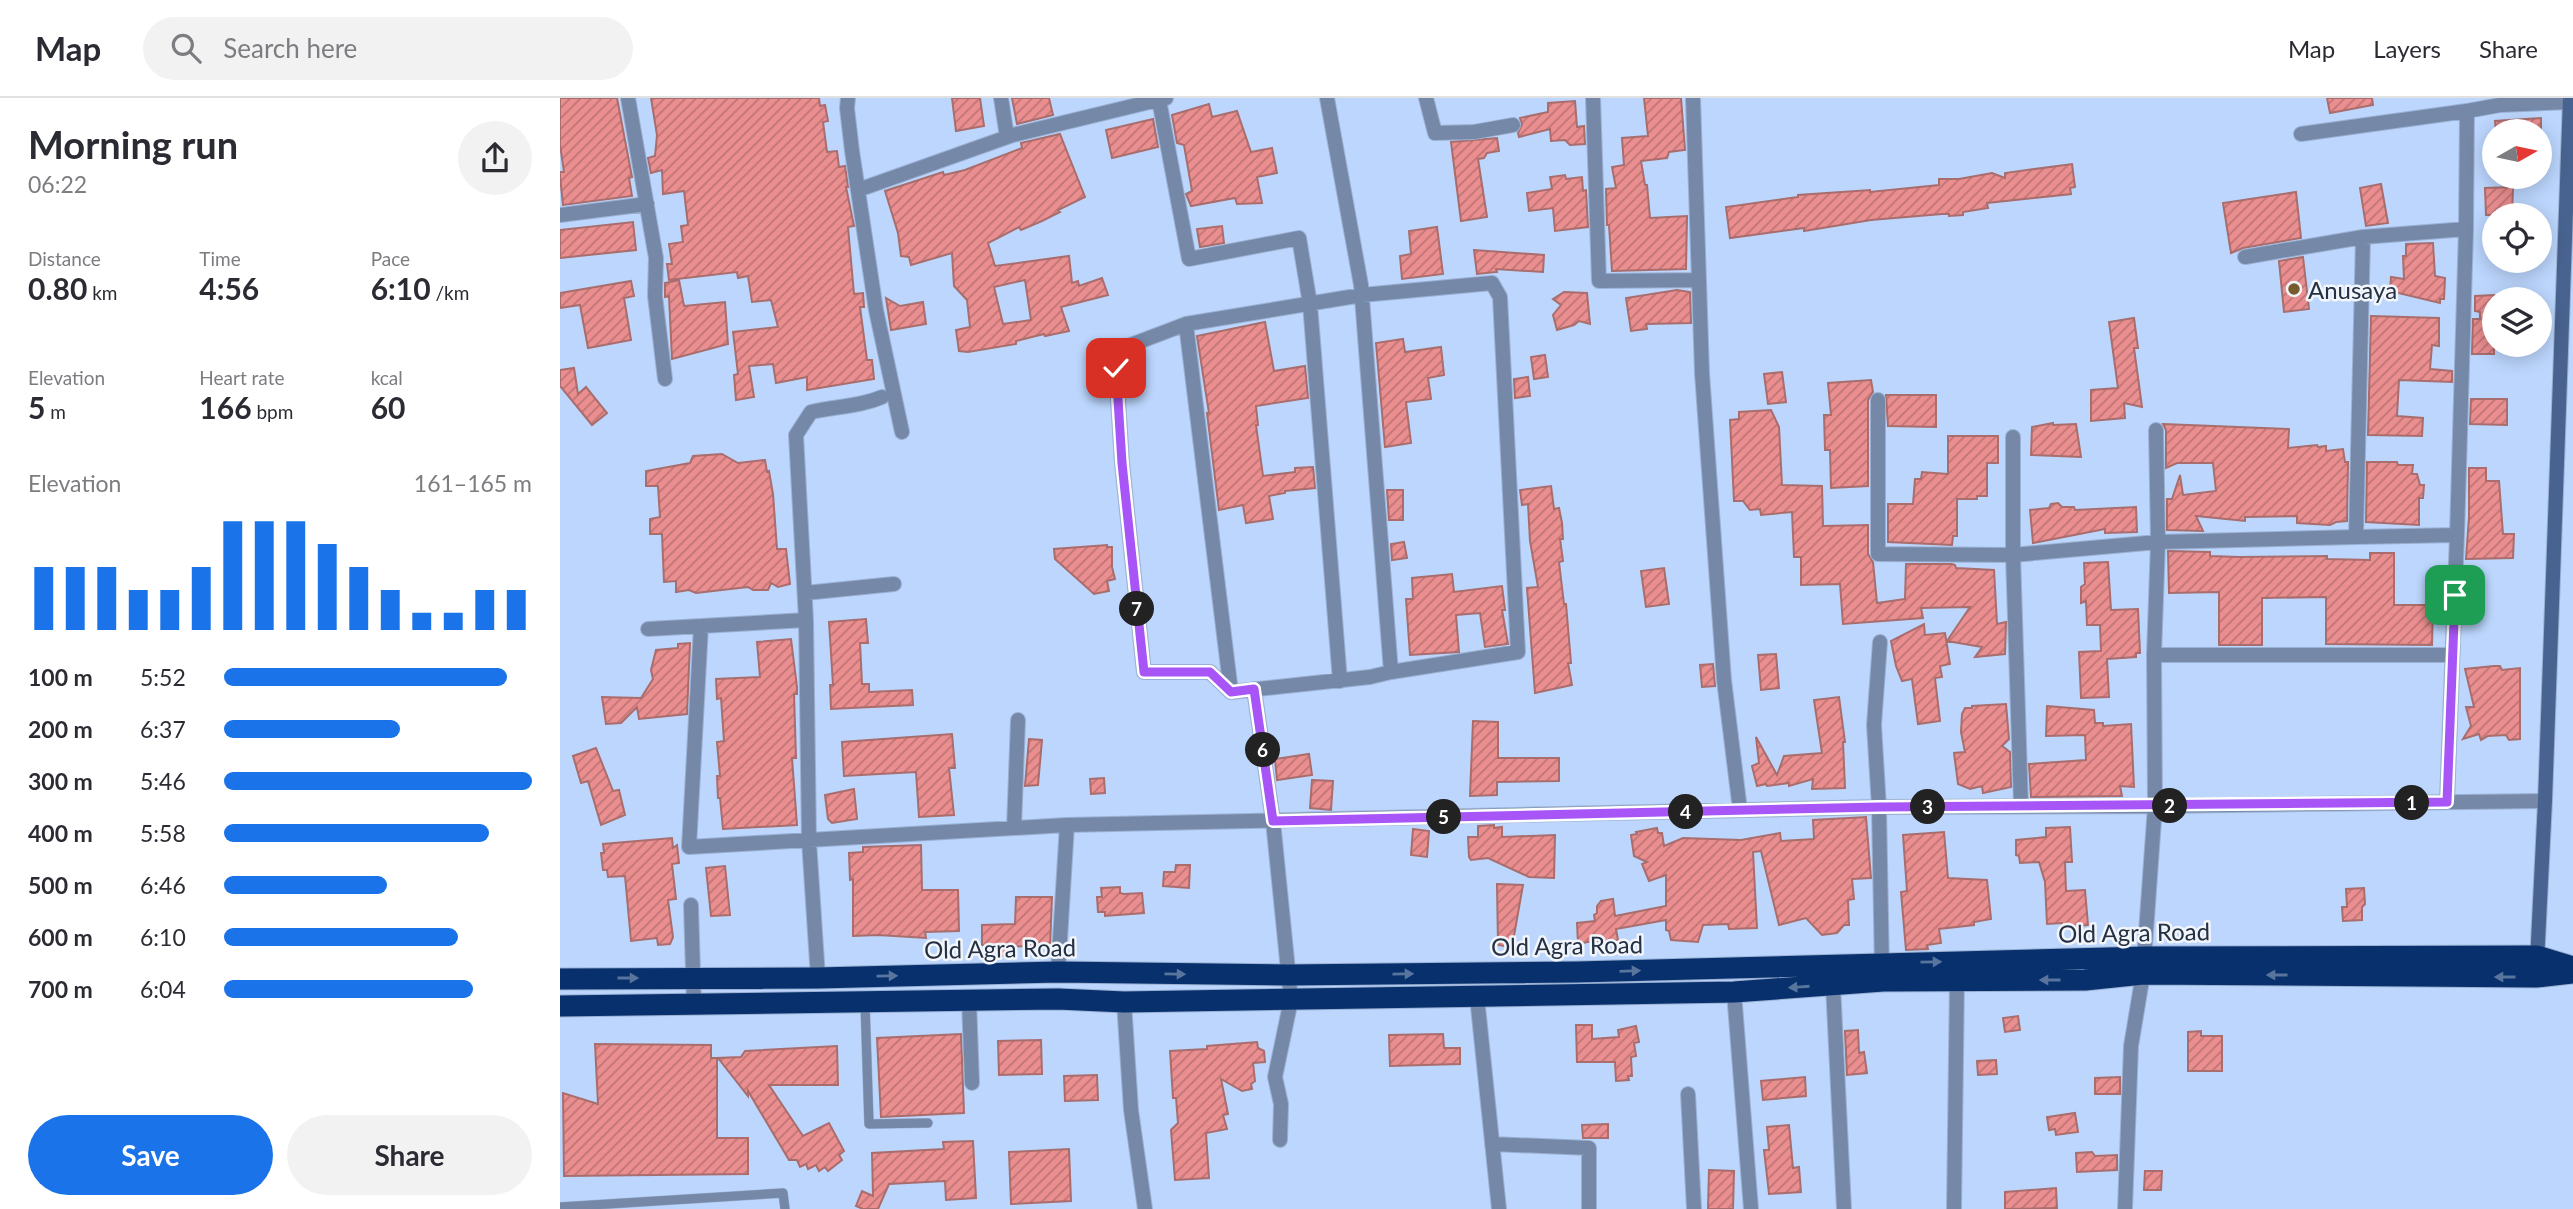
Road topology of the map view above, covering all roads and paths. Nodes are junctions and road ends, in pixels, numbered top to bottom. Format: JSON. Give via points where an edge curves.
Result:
{"nodes":[{"id":1,"x":628,"y":98,"type":"edge"},
{"id":2,"x":848,"y":98,"type":"edge"},
{"id":3,"x":1001,"y":98,"type":"edge"},
{"id":4,"x":1326,"y":98,"type":"edge"},
{"id":5,"x":1426,"y":98,"type":"edge"},
{"id":6,"x":1594,"y":98,"type":"edge"},
{"id":7,"x":1693,"y":98,"type":"edge"},
{"id":8,"x":1163,"y":99,"type":"edge"},
{"id":9,"x":2570,"y":100,"type":"edge"},
{"id":10,"x":2467,"y":111,"type":"junction"},
{"id":11,"x":1513,"y":125,"type":"dead end"},
{"id":12,"x":2301,"y":134,"type":"dead end"},
{"id":13,"x":1007,"y":137,"type":"junction"},
{"id":14,"x":858,"y":190,"type":"junction"},
{"id":15,"x":646,"y":204,"type":"junction"},
{"id":16,"x":560,"y":215,"type":"edge"},
{"id":17,"x":2466,"y":229,"type":"junction"},
{"id":18,"x":2363,"y":237,"type":"junction"},
{"id":19,"x":2245,"y":257,"type":"dead end"},
{"id":20,"x":1699,"y":280,"type":"junction"},
{"id":21,"x":1362,"y":295,"type":"junction"},
{"id":22,"x":1310,"y":304,"type":"junction"},
{"id":23,"x":1186,"y":324,"type":"junction"},
{"id":24,"x":664,"y":379,"type":"dead end"},
{"id":25,"x":882,"y":397,"type":"dead end"},
{"id":26,"x":1878,"y":400,"type":"dead end"},
{"id":27,"x":2156,"y":430,"type":"dead end"},
{"id":28,"x":902,"y":432,"type":"dead end"},
{"id":29,"x":2012,"y":437,"type":"dead end"},
{"id":30,"x":2457,"y":535,"type":"junction"},
{"id":31,"x":2356,"y":537,"type":"junction"},
{"id":32,"x":2158,"y":542,"type":"junction"},
{"id":33,"x":2012,"y":555,"type":"junction"},
{"id":34,"x":894,"y":584,"type":"dead end"},
{"id":35,"x":805,"y":593,"type":"junction"},
{"id":36,"x":806,"y":620,"type":"junction"},
{"id":37,"x":701,"y":626,"type":"junction"},
{"id":38,"x":648,"y":629,"type":"dead end"},
{"id":39,"x":1880,"y":642,"type":"dead end"},
{"id":40,"x":2154,"y":655,"type":"junction"},
{"id":41,"x":2452,"y":655,"type":"junction"},
{"id":42,"x":1391,"y":672,"type":"junction"},
{"id":43,"x":1340,"y":681,"type":"junction"},
{"id":44,"x":1254,"y":689,"type":"junction"},
{"id":45,"x":1231,"y":692,"type":"junction"},
{"id":46,"x":1018,"y":720,"type":"dead end"},
{"id":47,"x":2545,"y":801,"type":"junction"},
{"id":48,"x":2447,"y":802,"type":"junction"},
{"id":49,"x":2021,"y":806,"type":"junction"},
{"id":50,"x":2155,"y":806,"type":"junction"},
{"id":51,"x":1879,"y":807,"type":"junction"},
{"id":52,"x":1740,"y":810,"type":"junction"},
{"id":53,"x":1273,"y":821,"type":"junction"},
{"id":54,"x":1068,"y":825,"type":"junction"},
{"id":55,"x":1014,"y":828,"type":"junction"},
{"id":56,"x":809,"y":841,"type":"junction"},
{"id":57,"x":691,"y":905,"type":"dead end"},
{"id":58,"x":2537,"y":956,"type":"junction"},
{"id":59,"x":2144,"y":965,"type":"junction"},
{"id":60,"x":2573,"y":967,"type":"edge"},
{"id":61,"x":1058,"y":972,"type":"junction"},
{"id":62,"x":1882,"y":972,"type":"junction"},
{"id":63,"x":1123,"y":973,"type":"junction"},
{"id":64,"x":2573,"y":973,"type":"edge"},
{"id":65,"x":1288,"y":975,"type":"junction"},
{"id":66,"x":2536,"y":977,"type":"junction"},
{"id":67,"x":693,"y":978,"type":"junction"},
{"id":68,"x":818,"y":978,"type":"junction"},
{"id":69,"x":560,"y":979,"type":"edge"},
{"id":70,"x":1957,"y":980,"type":"junction"},
{"id":71,"x":1833,"y":985,"type":"junction"},
{"id":72,"x":1734,"y":992,"type":"junction"},
{"id":73,"x":1477,"y":997,"type":"junction"},
{"id":74,"x":969,"y":1000,"type":"junction"},
{"id":75,"x":1290,"y":1000,"type":"junction"},
{"id":76,"x":865,"y":1001,"type":"junction"},
{"id":77,"x":1124,"y":1002,"type":"junction"},
{"id":78,"x":560,"y":1006,"type":"edge"},
{"id":79,"x":694,"y":1006,"type":"junction"},
{"id":80,"x":972,"y":1083,"type":"dead end"},
{"id":81,"x":1688,"y":1094,"type":"dead end"},
{"id":82,"x":928,"y":1124,"type":"dead end"},
{"id":83,"x":1280,"y":1140,"type":"dead end"},
{"id":84,"x":1492,"y":1144,"type":"junction"},
{"id":85,"x":560,"y":1206,"type":"edge"},
{"id":86,"x":785,"y":1209,"type":"edge"},
{"id":87,"x":1145,"y":1209,"type":"edge"},
{"id":88,"x":1499,"y":1209,"type":"edge"},
{"id":89,"x":1589,"y":1209,"type":"edge"},
{"id":90,"x":1694,"y":1209,"type":"edge"},
{"id":91,"x":1751,"y":1209,"type":"edge"},
{"id":92,"x":1844,"y":1209,"type":"edge"},
{"id":93,"x":1954,"y":1209,"type":"edge"},
{"id":94,"x":2125,"y":1209,"type":"edge"}],
"edges":[{"from":1,"to":15,"type":"street"},
{"from":2,"to":14,"type":"street"},
{"from":3,"to":13,"type":"street"},
{"from":4,"to":21,"type":"street"},
{"from":5,"to":11,"type":"street","via":[[1435,133]]},
{"from":6,"to":20,"type":"street","via":[[1599,281]]},
{"from":7,"to":20,"type":"street"},
{"from":8,"to":13,"type":"street"},
{"from":8,"to":22,"type":"street","via":[[1189,259],[1299,238]]},
{"from":9,"to":10,"type":"street"},
{"from":9,"to":47,"type":"street"},
{"from":10,"to":12,"type":"street"},
{"from":10,"to":17,"type":"street"},
{"from":13,"to":14,"type":"street"},
{"from":14,"to":28,"type":"street","via":[[876,310]]},
{"from":15,"to":16,"type":"street"},
{"from":15,"to":24,"type":"street","via":[[656,258],[655,296]]},
{"from":17,"to":18,"type":"street"},
{"from":17,"to":30,"type":"street"},
{"from":18,"to":19,"type":"street"},
{"from":18,"to":31,"type":"street"},
{"from":20,"to":52,"type":"street","via":[[1724,680]]},
{"from":21,"to":22,"type":"street"},
{"from":21,"to":42,"type":"street"},
{"from":21,"to":42,"type":"street","via":[[1492,283],[1500,297],[1518,652]]},
{"from":22,"to":23,"type":"street"},
{"from":22,"to":43,"type":"street"},
{"from":23,"to":45,"type":"street"},
{"from":23,"to":45,"type":"street","via":[[1120,349],[1116,368],[1144,672],[1210,672]]},
{"from":25,"to":35,"type":"street","via":[[864,405],[811,412],[796,435]]},
{"from":26,"to":33,"type":"street","via":[[1878,554]]},
{"from":27,"to":32,"type":"street"},
{"from":29,"to":33,"type":"street"},
{"from":30,"to":31,"type":"street"},
{"from":30,"to":41,"type":"street"},
{"from":31,"to":32,"type":"street"},
{"from":32,"to":33,"type":"street"},
{"from":32,"to":40,"type":"street"},
{"from":33,"to":49,"type":"street"},
{"from":34,"to":35,"type":"street"},
{"from":35,"to":36,"type":"street"},
{"from":36,"to":37,"type":"street"},
{"from":36,"to":56,"type":"street"},
{"from":37,"to":38,"type":"street"},
{"from":37,"to":56,"type":"street","via":[[689,847]]},
{"from":39,"to":51,"type":"street","via":[[1874,725]]},
{"from":40,"to":41,"type":"street"},
{"from":40,"to":50,"type":"street"},
{"from":41,"to":48,"type":"street"},
{"from":42,"to":43,"type":"street"},
{"from":43,"to":44,"type":"street"},
{"from":44,"to":45,"type":"street"},
{"from":44,"to":53,"type":"street"},
{"from":46,"to":55,"type":"street"},
{"from":47,"to":48,"type":"street"},
{"from":47,"to":58,"type":"street"},
{"from":48,"to":50,"type":"street"},
{"from":49,"to":50,"type":"street"},
{"from":49,"to":51,"type":"street"},
{"from":50,"to":59,"type":"street"},
{"from":51,"to":52,"type":"street"},
{"from":51,"to":62,"type":"street"},
{"from":52,"to":53,"type":"street"},
{"from":53,"to":54,"type":"street"},
{"from":53,"to":65,"type":"street"},
{"from":54,"to":55,"type":"street"},
{"from":54,"to":61,"type":"street"},
{"from":55,"to":56,"type":"street"},
{"from":56,"to":68,"type":"street"},
{"from":57,"to":67,"type":"street"},
{"from":58,"to":59,"type":"highway","name":"Old Agra Road"},
{"from":58,"to":60,"type":"highway","name":"Old Agra Road"},
{"from":58,"to":66,"type":"street"},
{"from":62,"to":59,"type":"highway","name":"Old Agra Road","one_way":true},
{"from":66,"to":59,"type":"highway","one_way":true},
{"from":59,"to":70,"type":"highway","one_way":true,"via":[[2085,980]]},
{"from":59,"to":94,"type":"street","via":[[2131,1046]]},
{"from":61,"to":63,"type":"highway","name":"Old Agra Road"},
{"from":68,"to":61,"type":"highway","name":"Old Agra Road","one_way":true},
{"from":65,"to":62,"type":"highway","name":"Old Agra Road","one_way":true},
{"from":62,"to":70,"type":"highway"},
{"from":62,"to":71,"type":"highway"},
{"from":63,"to":65,"type":"highway","name":"Old Agra Road","one_way":true},
{"from":63,"to":77,"type":"highway"},
{"from":64,"to":66,"type":"highway"},
{"from":65,"to":75,"type":"street"},
{"from":67,"to":68,"type":"highway","name":"Old Agra Road"},
{"from":69,"to":67,"type":"highway","name":"Old Agra Road","one_way":true},
{"from":67,"to":79,"type":"street"},
{"from":70,"to":93,"type":"street"},
{"from":71,"to":72,"type":"highway","one_way":true},
{"from":71,"to":92,"type":"street"},
{"from":72,"to":73,"type":"highway"},
{"from":72,"to":91,"type":"street"},
{"from":73,"to":75,"type":"highway"},
{"from":73,"to":84,"type":"street"},
{"from":74,"to":76,"type":"highway"},
{"from":74,"to":77,"type":"highway"},
{"from":74,"to":80,"type":"street"},
{"from":75,"to":77,"type":"highway"},
{"from":75,"to":83,"type":"street","via":[[1275,1077],[1281,1104]]},
{"from":76,"to":79,"type":"highway"},
{"from":76,"to":82,"type":"lane","via":[[869,1124]]},
{"from":77,"to":87,"type":"street","via":[[1131,1110]]},
{"from":78,"to":79,"type":"highway"},
{"from":81,"to":90,"type":"street"},
{"from":84,"to":88,"type":"street"},
{"from":84,"to":89,"type":"street","via":[[1589,1148]]},
{"from":85,"to":86,"type":"lane","via":[[783,1193]]}]}
